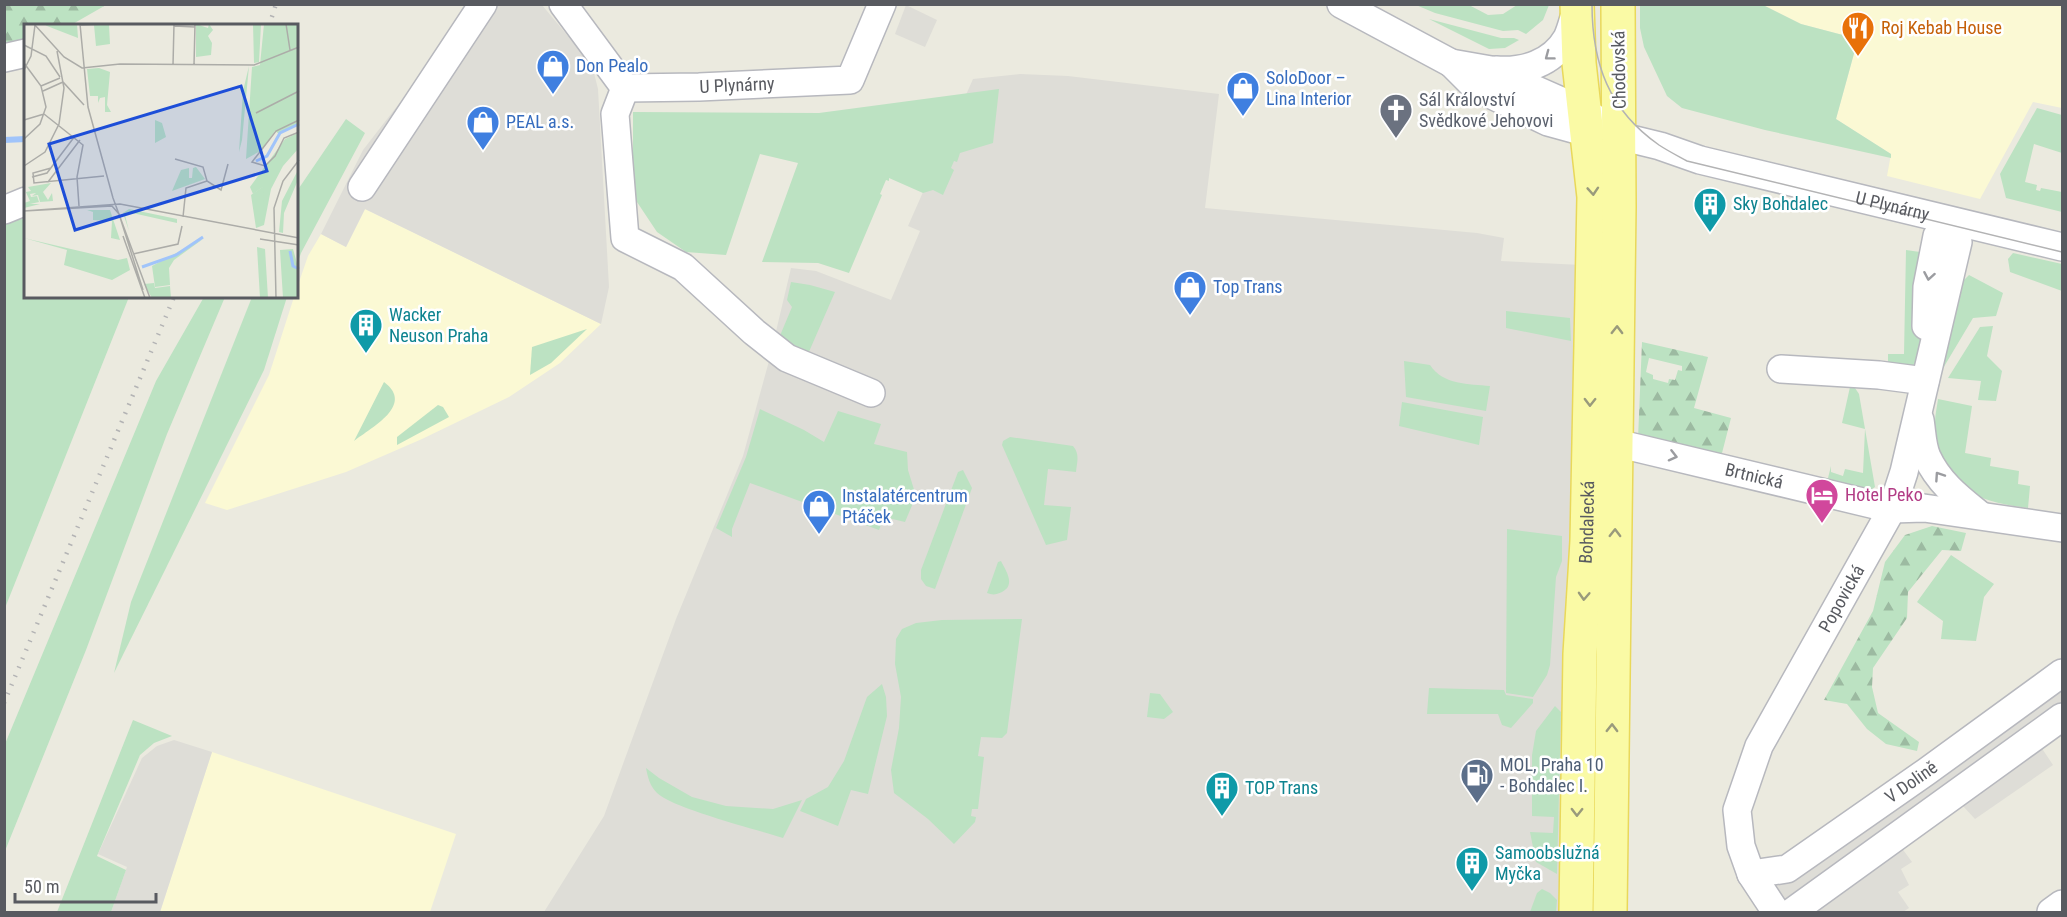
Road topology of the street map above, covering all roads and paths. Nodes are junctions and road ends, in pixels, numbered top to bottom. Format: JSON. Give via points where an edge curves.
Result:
{"nodes":[{"id":1,"x":483,"y":4,"type":"edge"},
{"id":2,"x":563,"y":4,"type":"edge"},
{"id":3,"x":882,"y":4,"type":"edge"},
{"id":4,"x":1341,"y":4,"type":"edge"},
{"id":5,"x":1618,"y":4,"type":"edge"},
{"id":6,"x":1577,"y":5,"type":"edge"},
{"id":7,"x":24,"y":53,"type":"edge"},
{"id":8,"x":4,"y":58,"type":"edge"},
{"id":9,"x":1451,"y":63,"type":"junction"},
{"id":10,"x":1491,"y":70,"type":"junction"},
{"id":11,"x":625,"y":88,"type":"junction"},
{"id":12,"x":1597,"y":127,"type":"junction"},
{"id":13,"x":362,"y":187,"type":"dead end"},
{"id":14,"x":24,"y":202,"type":"edge"},
{"id":15,"x":4,"y":210,"type":"edge"},
{"id":16,"x":1951,"y":224,"type":"junction"},
{"id":17,"x":2062,"y":247,"type":"edge"},
{"id":18,"x":1781,"y":369,"type":"dead end"},
{"id":19,"x":1926,"y":373,"type":"junction"},
{"id":20,"x":871,"y":393,"type":"dead end"},
{"id":21,"x":1918,"y":410,"type":"junction"},
{"id":22,"x":1616,"y":443,"type":"junction"},
{"id":23,"x":1893,"y":509,"type":"junction"},
{"id":24,"x":1981,"y":516,"type":"junction"},
{"id":25,"x":2062,"y":528,"type":"edge"},
{"id":26,"x":2062,"y":673,"type":"edge"},
{"id":27,"x":2062,"y":717,"type":"edge"},
{"id":28,"x":1751,"y":874,"type":"junction"},
{"id":29,"x":2062,"y":904,"type":"edge"},
{"id":30,"x":1576,"y":912,"type":"edge"},
{"id":31,"x":1610,"y":912,"type":"edge"},
{"id":32,"x":1776,"y":912,"type":"edge"},
{"id":33,"x":1792,"y":912,"type":"edge"},
{"id":34,"x":2051,"y":912,"type":"edge"}],
"edges":[{"from":1,"to":13,"type":"street"},
{"from":2,"to":11,"type":"street"},
{"from":3,"to":11,"type":"street","name":"U Plynárny","via":[[850,80]]},
{"from":4,"to":9,"type":"street"},
{"from":5,"to":12,"type":"main road","name":"Chodovská"},
{"from":6,"to":10,"type":"street","one_way":true,"via":[[1567,38],[1550,57],[1522,70]]},
{"from":6,"to":12,"type":"main road","name":"Chodovská","via":[[1578,56]]},
{"from":7,"to":8,"type":"street"},
{"from":9,"to":10,"type":"street"},
{"from":9,"to":12,"type":"street","via":[[1474,87],[1548,122]]},
{"from":10,"to":12,"type":"street"},
{"from":11,"to":20,"type":"street","via":[[615,114],[625,238],[683,267],[787,358]]},
{"from":12,"to":16,"type":"street","name":"U Plynárny","via":[[1700,160]]},
{"from":22,"to":12,"type":"main road","name":"Bohdalecká","one_way":true},
{"from":12,"to":30,"type":"main road","name":"Bohdalecká","one_way":true},
{"from":14,"to":15,"type":"street"},
{"from":16,"to":17,"type":"street","name":"U Plynárny"},
{"from":16,"to":19,"type":"street","name":"Popovická","via":[[1958,242]]},
{"from":18,"to":19,"type":"street","via":[[1879,375]]},
{"from":19,"to":21,"type":"street","name":"Popovická"},
{"from":21,"to":23,"type":"street","name":"Popovická"},
{"from":24,"to":21,"type":"street","one_way":true,"via":[[1952,493],[1926,455]]},
{"from":22,"to":23,"type":"street","name":"Brtnická","one_way":true},
{"from":31,"to":22,"type":"main road","name":"Bohdalecká","one_way":true},
{"from":23,"to":24,"type":"street","via":[[1924,508]]},
{"from":23,"to":28,"type":"street","name":"Popovická","via":[[1759,746],[1737,810],[1741,846]]},
{"from":24,"to":25,"type":"street"},
{"from":26,"to":28,"type":"street","name":"V Dolině","via":[[1787,869]]},
{"from":27,"to":33,"type":"street","name":"V Dolině"},
{"from":28,"to":32,"type":"street"},
{"from":29,"to":34,"type":"street"}]}
